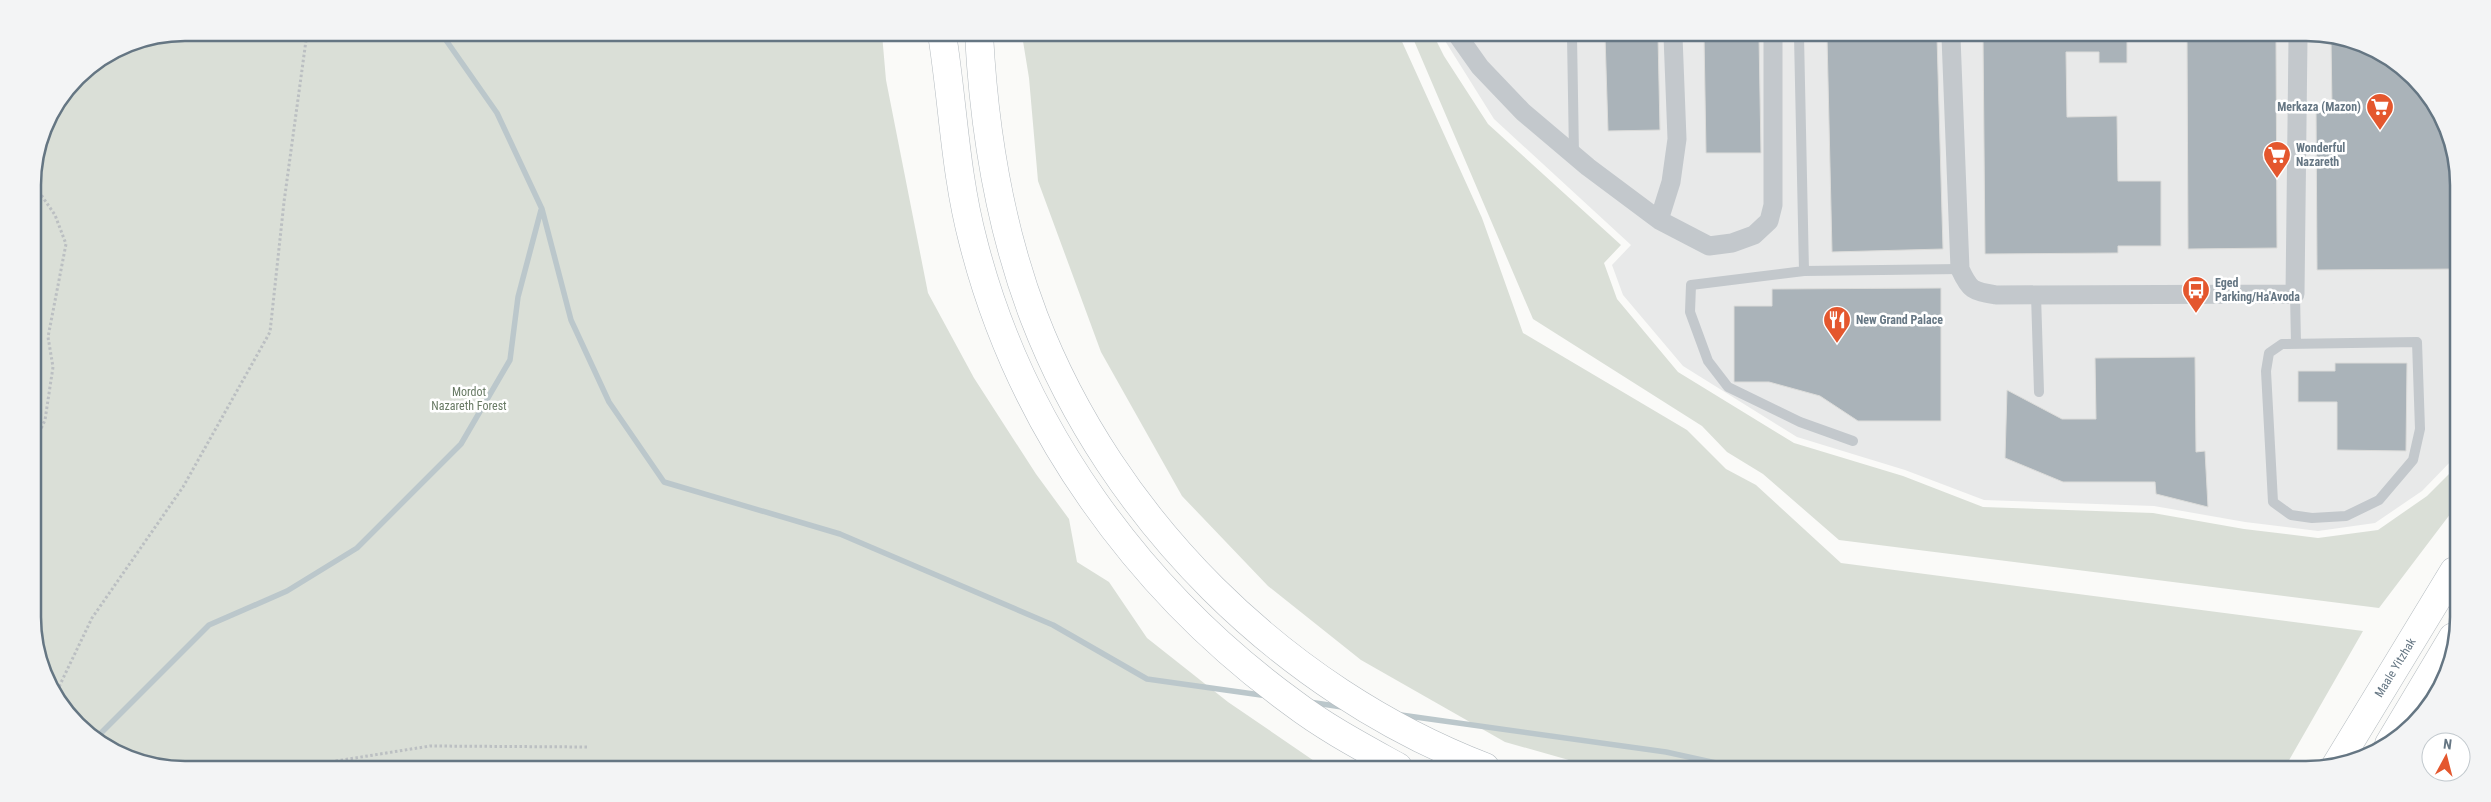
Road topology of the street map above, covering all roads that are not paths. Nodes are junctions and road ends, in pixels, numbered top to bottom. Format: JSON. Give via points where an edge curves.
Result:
{"nodes":[{"id":1,"x":943,"y":41,"type":"edge"},
{"id":2,"x":980,"y":41,"type":"edge"},
{"id":3,"x":1462,"y":41,"type":"edge"},
{"id":4,"x":1572,"y":41,"type":"edge"},
{"id":5,"x":1673,"y":41,"type":"edge"},
{"id":6,"x":1773,"y":41,"type":"edge"},
{"id":7,"x":1799,"y":41,"type":"edge"},
{"id":8,"x":1951,"y":41,"type":"edge"},
{"id":9,"x":2298,"y":41,"type":"edge"},
{"id":10,"x":1574,"y":155,"type":"junction"},
{"id":11,"x":1659,"y":220,"type":"junction"},
{"id":12,"x":1960,"y":269,"type":"junction"},
{"id":13,"x":1804,"y":271,"type":"junction"},
{"id":14,"x":2295,"y":294,"type":"junction"},
{"id":15,"x":2036,"y":295,"type":"junction"},
{"id":16,"x":2296,"y":344,"type":"junction"},
{"id":17,"x":2038,"y":392,"type":"dead end"},
{"id":18,"x":1853,"y":441,"type":"dead end"},
{"id":19,"x":2450,"y":578,"type":"edge"},
{"id":20,"x":2446,"y":649,"type":"edge"},
{"id":21,"x":2404,"y":722,"type":"edge"},
{"id":22,"x":2341,"y":756,"type":"edge"},
{"id":23,"x":1386,"y":760,"type":"edge"},
{"id":24,"x":1469,"y":760,"type":"edge"}],
"edges":[{"from":1,"to":23,"type":"main road","via":[[960,178],[982,273],[1014,359],[1070,466],[1107,522],[1166,591],[1214,638],[1295,705]]},
{"from":2,"to":24,"type":"main road","via":[[995,172],[1021,280],[1042,336],[1071,396],[1136,500],[1213,589],[1291,658],[1397,726]]},
{"from":3,"to":10,"type":"street","via":[[1480,67],[1523,112]]},
{"from":4,"to":10,"type":"lane"},
{"from":5,"to":11,"type":"street","via":[[1676,139],[1671,182]]},
{"from":6,"to":11,"type":"street","via":[[1773,205],[1770,221],[1754,235],[1732,243],[1709,246]]},
{"from":7,"to":13,"type":"lane"},
{"from":8,"to":12,"type":"street"},
{"from":9,"to":14,"type":"street"},
{"from":10,"to":11,"type":"street"},
{"from":12,"to":13,"type":"lane"},
{"from":12,"to":15,"type":"street","via":[[1967,285],[1975,291],[1996,295]]},
{"from":13,"to":18,"type":"lane","via":[[1691,286],[1690,312],[1708,361],[1728,387],[1800,422]]},
{"from":14,"to":15,"type":"street"},
{"from":14,"to":16,"type":"lane"},
{"from":15,"to":17,"type":"lane"},
{"from":16,"to":16,"type":"lane","via":[[2282,344],[2268,353],[2266,371],[2273,502],[2291,516],[2346,516],[2379,500],[2413,460],[2420,429],[2417,342]]},
{"from":19,"to":22,"type":"main road","name":"Maale Yitzhak"},
{"from":20,"to":21,"type":"main road"}]}
